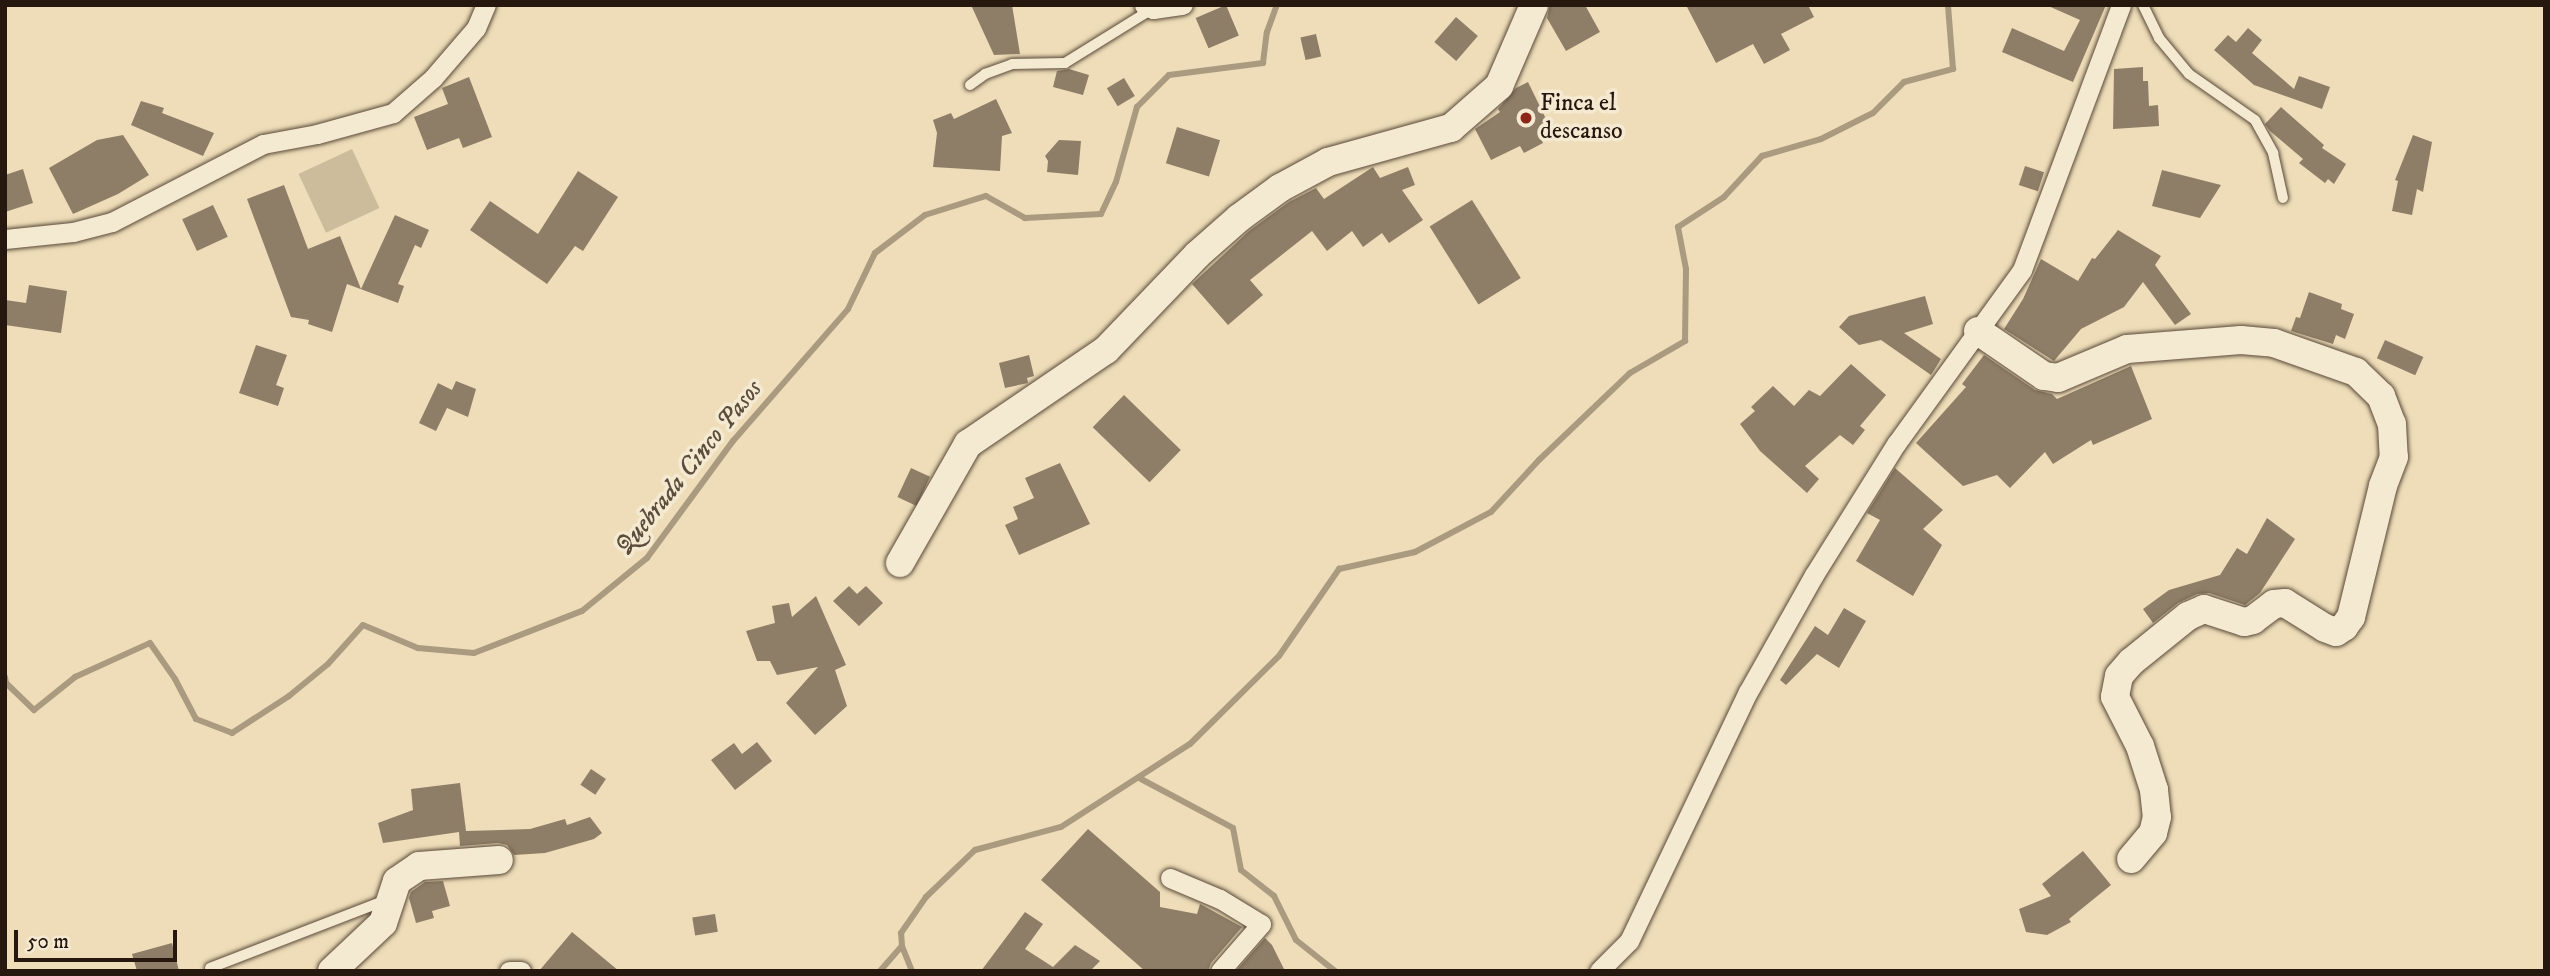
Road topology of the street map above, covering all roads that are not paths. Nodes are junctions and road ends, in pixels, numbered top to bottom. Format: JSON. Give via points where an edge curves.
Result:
{"nodes":[{"id":1,"x":486,"y":5,"type":"edge"},
{"id":2,"x":1183,"y":5,"type":"edge"},
{"id":3,"x":1534,"y":5,"type":"edge"},
{"id":4,"x":2121,"y":5,"type":"edge"},
{"id":5,"x":2143,"y":5,"type":"edge"},
{"id":6,"x":1148,"y":7,"type":"edge"},
{"id":7,"x":970,"y":85,"type":"dead end"},
{"id":8,"x":2283,"y":198,"type":"dead end"},
{"id":9,"x":5,"y":239,"type":"edge"},
{"id":10,"x":1978,"y":331,"type":"junction"},
{"id":11,"x":900,"y":563,"type":"dead end"},
{"id":12,"x":2131,"y":859,"type":"dead end"},
{"id":13,"x":499,"y":860,"type":"dead end"},
{"id":14,"x":1170,"y":878,"type":"dead end"},
{"id":15,"x":392,"y":898,"type":"junction"},
{"id":16,"x":210,"y":968,"type":"dead end"},
{"id":17,"x":332,"y":971,"type":"edge"},
{"id":18,"x":509,"y":971,"type":"edge"},
{"id":19,"x":521,"y":971,"type":"edge"},
{"id":20,"x":1220,"y":971,"type":"edge"},
{"id":21,"x":1599,"y":971,"type":"edge"}],
"edges":[{"from":1,"to":9,"type":"street","via":[[476,28],[433,78],[393,113],[264,145],[112,222],[73,232]]},
{"from":2,"to":6,"type":"street"},
{"from":3,"to":11,"type":"street","via":[[1499,86],[1451,128],[1328,162],[1280,188],[1197,255],[1106,350],[968,444]]},
{"from":4,"to":10,"type":"street","via":[[2022,270]]},
{"from":5,"to":8,"type":"lane","via":[[2159,38],[2189,74],[2255,120],[2273,153]]},
{"from":6,"to":7,"type":"lane","via":[[1065,63],[1012,64]]},
{"from":10,"to":12,"type":"street","via":[[2045,376],[2058,378],[2127,349],[2241,340],[2274,343],[2356,372],[2381,396],[2392,424],[2394,457],[2351,617],[2344,627],[2336,632],[2325,628],[2285,603],[2274,604],[2244,622],[2204,609],[2188,616],[2119,676],[2115,697],[2140,746],[2157,817],[2153,833]]},
{"from":10,"to":21,"type":"street","via":[[1896,443],[1814,575],[1748,692],[1629,941]]},
{"from":13,"to":15,"type":"street","via":[[419,866],[397,881]]},
{"from":14,"to":20,"type":"street","via":[[1220,899],[1261,925]]},
{"from":15,"to":16,"type":"lane"},
{"from":15,"to":17,"type":"street","via":[[383,923]]},
{"from":18,"to":19,"type":"street"}]}
